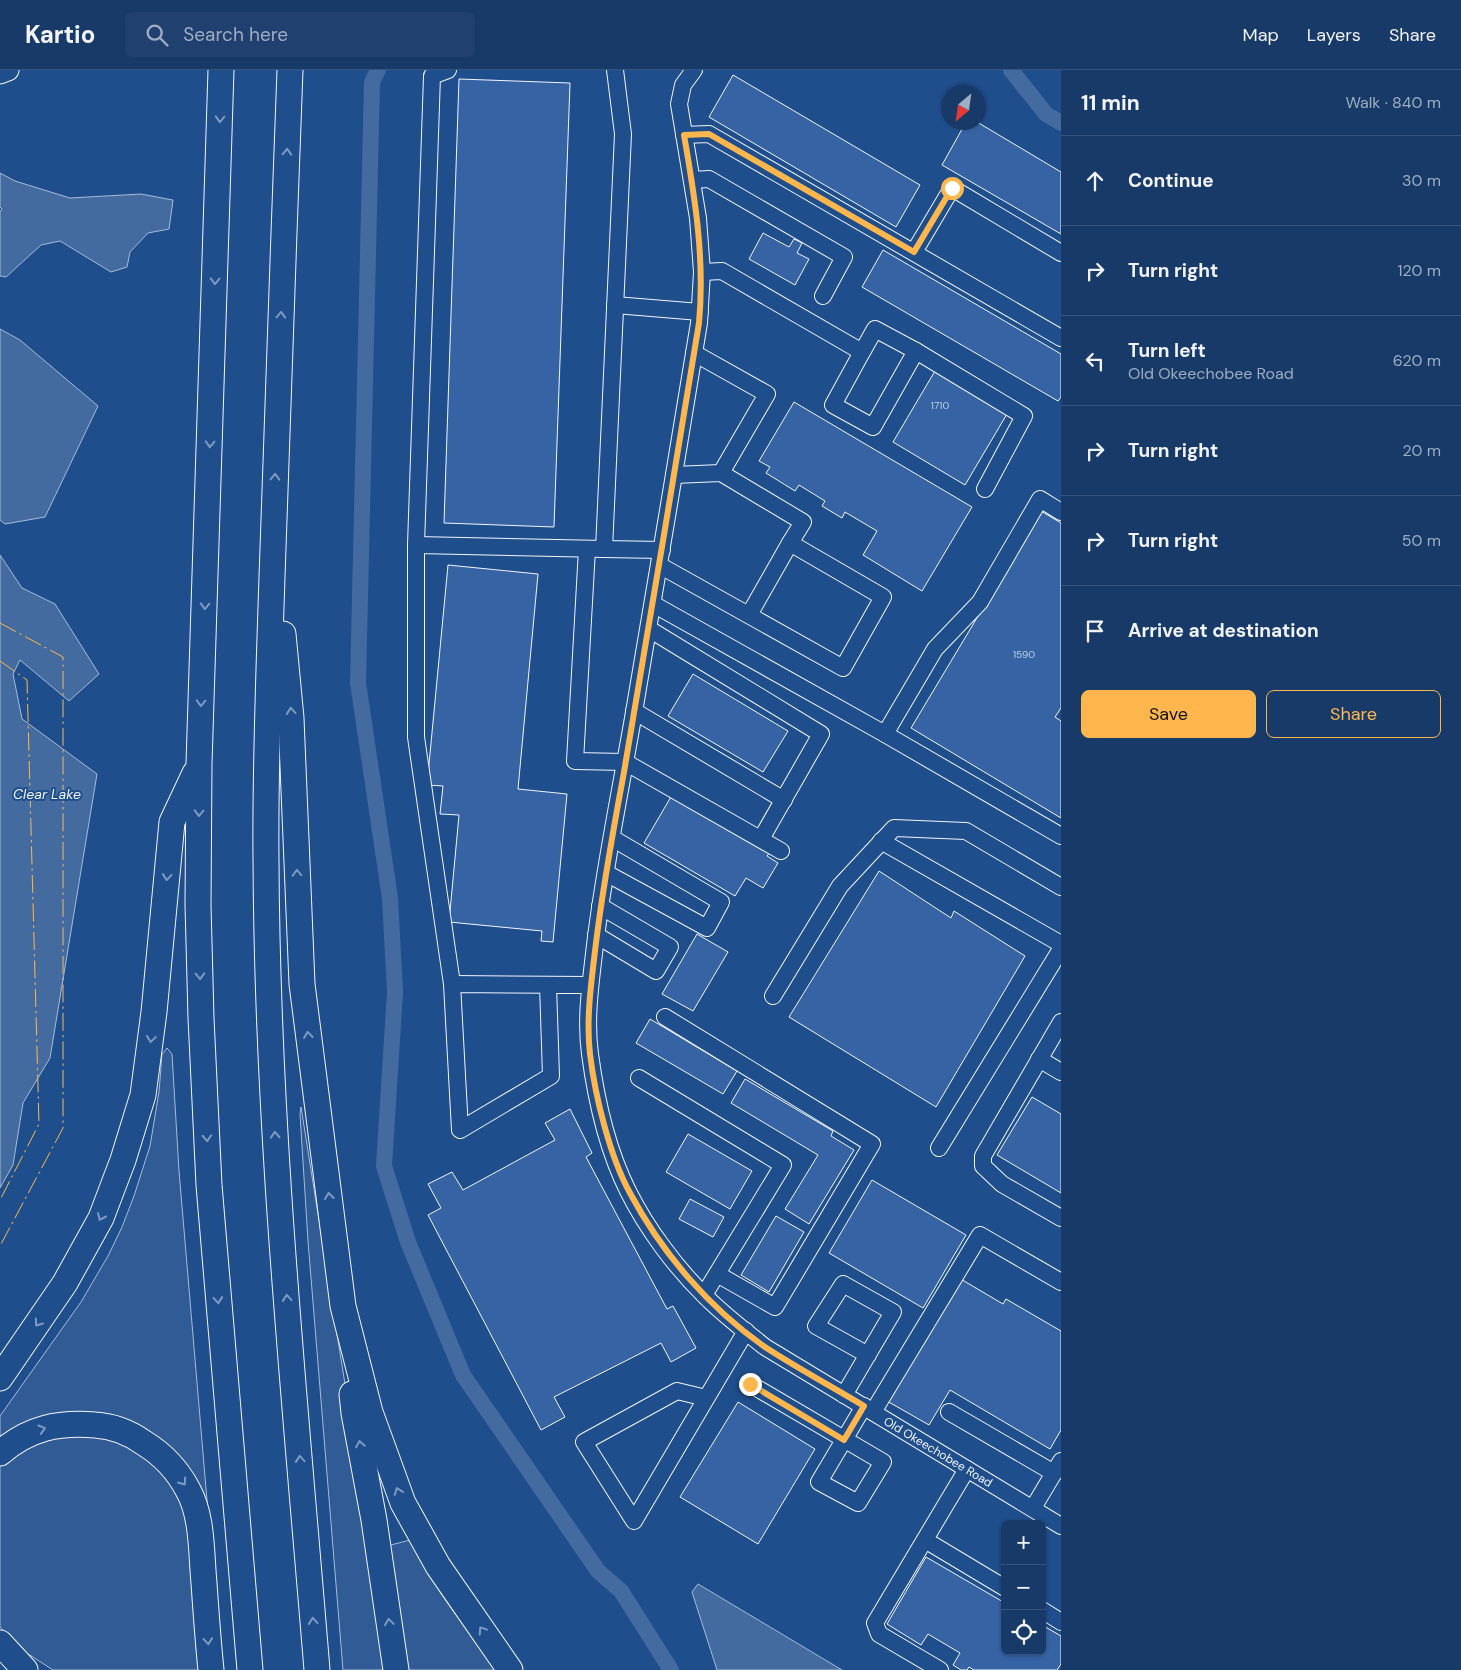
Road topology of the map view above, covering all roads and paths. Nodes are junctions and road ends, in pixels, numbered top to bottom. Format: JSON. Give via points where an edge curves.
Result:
{"nodes":[{"id":1,"x":8,"y":70,"type":"edge"},
{"id":2,"x":222,"y":70,"type":"edge"},
{"id":3,"x":290,"y":70,"type":"edge"},
{"id":4,"x":448,"y":70,"type":"edge"},
{"id":5,"x":615,"y":70,"type":"edge"},
{"id":6,"x":694,"y":70,"type":"edge"},
{"id":7,"x":0,"y":73,"type":"edge"},
{"id":8,"x":684,"y":135,"type":"junction"},
{"id":9,"x":692,"y":180,"type":"junction"},
{"id":10,"x":914,"y":252,"type":"junction"},
{"id":11,"x":1061,"y":253,"type":"edge"},
{"id":12,"x":702,"y":272,"type":"junction"},
{"id":13,"x":822,"y":296,"type":"dead end"},
{"id":14,"x":615,"y":305,"type":"junction"},
{"id":15,"x":700,"y":312,"type":"junction"},
{"id":16,"x":1061,"y":338,"type":"edge"},
{"id":17,"x":916,"y":351,"type":"junction"},
{"id":18,"x":862,"y":352,"type":"junction"},
{"id":19,"x":694,"y":353,"type":"junction"},
{"id":20,"x":721,"y":473,"type":"junction"},
{"id":21,"x":674,"y":474,"type":"junction"},
{"id":22,"x":985,"y":488,"type":"dead end"},
{"id":23,"x":1061,"y":512,"type":"edge"},
{"id":24,"x":274,"y":526,"type":"junction"},
{"id":25,"x":790,"y":543,"type":"junction"},
{"id":26,"x":416,"y":545,"type":"junction"},
{"id":27,"x":587,"y":549,"type":"junction"},
{"id":28,"x":604,"y":549,"type":"junction"},
{"id":29,"x":660,"y":557,"type":"junction"},
{"id":30,"x":653,"y":604,"type":"junction"},
{"id":31,"x":749,"y":615,"type":"junction"},
{"id":32,"x":649,"y":629,"type":"junction"},
{"id":33,"x":634,"y":711,"type":"junction"},
{"id":34,"x":886,"y":734,"type":"junction"},
{"id":35,"x":626,"y":762,"type":"junction"},
{"id":36,"x":199,"y":764,"type":"junction"},
{"id":37,"x":784,"y":800,"type":"junction"},
{"id":38,"x":1061,"y":836,"type":"edge"},
{"id":39,"x":612,"y":838,"type":"junction"},
{"id":40,"x":761,"y":839,"type":"junction"},
{"id":41,"x":882,"y":841,"type":"junction"},
{"id":42,"x":781,"y":851,"type":"dead end"},
{"id":43,"x":606,"y":873,"type":"junction"},
{"id":44,"x":1061,"y":887,"type":"edge"},
{"id":45,"x":600,"y":906,"type":"junction"},
{"id":46,"x":596,"y":935,"type":"junction"},
{"id":47,"x":1061,"y":944,"type":"edge"},
{"id":48,"x":1061,"y":949,"type":"edge"},
{"id":49,"x":452,"y":984,"type":"junction"},
{"id":50,"x":548,"y":985,"type":"junction"},
{"id":51,"x":590,"y":985,"type":"junction"},
{"id":52,"x":773,"y":996,"type":"dead end"},
{"id":53,"x":665,"y":1017,"type":"dead end"},
{"id":54,"x":1061,"y":1022,"type":"edge"},
{"id":55,"x":1039,"y":1059,"type":"junction"},
{"id":56,"x":1061,"y":1072,"type":"edge"},
{"id":57,"x":639,"y":1078,"type":"dead end"},
{"id":58,"x":940,"y":1148,"type":"dead end"},
{"id":59,"x":1061,"y":1218,"type":"edge"},
{"id":60,"x":717,"y":1274,"type":"junction"},
{"id":61,"x":1061,"y":1282,"type":"edge"},
{"id":62,"x":704,"y":1295,"type":"junction"},
{"id":63,"x":344,"y":1306,"type":"junction"},
{"id":64,"x":746,"y":1331,"type":"junction"},
{"id":65,"x":868,"y":1355,"type":"junction"},
{"id":66,"x":0,"y":1378,"type":"edge"},
{"id":67,"x":750,"y":1384,"type":"dead end"},
{"id":68,"x":844,"y":1395,"type":"junction"},
{"id":69,"x":706,"y":1398,"type":"junction"},
{"id":70,"x":868,"y":1409,"type":"junction"},
{"id":71,"x":949,"y":1412,"type":"dead end"},
{"id":72,"x":0,"y":1453,"type":"edge"},
{"id":73,"x":1057,"y":1467,"type":"edge"},
{"id":74,"x":968,"y":1469,"type":"junction"},
{"id":75,"x":1032,"y":1508,"type":"junction"},
{"id":76,"x":1061,"y":1526,"type":"edge"},
{"id":77,"x":925,"y":1540,"type":"junction"},
{"id":78,"x":1001,"y":1586,"type":"edge"},
{"id":79,"x":1046,"y":1613,"type":"edge"},
{"id":80,"x":1061,"y":1622,"type":"edge"},
{"id":81,"x":0,"y":1644,"type":"edge"},
{"id":82,"x":26,"y":1670,"type":"edge"},
{"id":83,"x":211,"y":1670,"type":"edge"},
{"id":84,"x":250,"y":1670,"type":"edge"},
{"id":85,"x":317,"y":1670,"type":"edge"},
{"id":86,"x":396,"y":1670,"type":"edge"},
{"id":87,"x":510,"y":1670,"type":"edge"},
{"id":88,"x":940,"y":1670,"type":"edge"}],
"edges":[{"from":1,"to":7,"type":"main road"},
{"from":2,"to":36,"type":"highway","one_way":true},
{"from":24,"to":3,"type":"highway","one_way":true},
{"from":4,"to":26,"type":"street","via":[[432,76]]},
{"from":5,"to":14,"type":"street","via":[[623,134]]},
{"from":6,"to":8,"type":"street","name":"Old Okeechobee Road","via":[[680,95]]},
{"from":8,"to":9,"type":"street","name":"Old Okeechobee Road"},
{"from":8,"to":10,"type":"street","via":[[709,134]]},
{"from":9,"to":12,"type":"street","name":"Old Okeechobee Road"},
{"from":9,"to":13,"type":"street","via":[[709,179],[844,258]]},
{"from":10,"to":11,"type":"street","via":[[952,188]]},
{"from":10,"to":16,"type":"street"},
{"from":12,"to":15,"type":"street","name":"Old Okeechobee Road"},
{"from":12,"to":18,"type":"street","via":[[722,271]]},
{"from":14,"to":15,"type":"street"},
{"from":14,"to":28,"type":"street"},
{"from":15,"to":19,"type":"street","name":"Old Okeechobee Road"},
{"from":17,"to":18,"type":"street","via":[[875,329]]},
{"from":17,"to":18,"type":"street","via":[[873,427],[833,405]]},
{"from":17,"to":22,"type":"street","via":[[1024,416]]},
{"from":19,"to":20,"type":"street","via":[[767,394]]},
{"from":19,"to":21,"type":"street","name":"Old Okeechobee Road"},
{"from":20,"to":21,"type":"street"},
{"from":20,"to":25,"type":"street","via":[[803,522]]},
{"from":21,"to":29,"type":"street","name":"Old Okeechobee Road"},
{"from":23,"to":34,"type":"street","via":[[1040,499],[980,602],[935,650]]},
{"from":63,"to":24,"type":"highway","one_way":true,"via":[[302,984],[291,718]]},
{"from":85,"to":24,"type":"highway","one_way":true,"via":[[278,1192],[271,1054],[266,851]]},
{"from":25,"to":31,"type":"street"},
{"from":25,"to":31,"type":"street","via":[[884,597],[843,668]]},
{"from":26,"to":27,"type":"street"},
{"from":26,"to":49,"type":"street","via":[[416,737]]},
{"from":27,"to":28,"type":"street"},
{"from":27,"to":35,"type":"street","via":[[575,761]]},
{"from":28,"to":29,"type":"street"},
{"from":29,"to":30,"type":"street","name":"Old Okeechobee Road"},
{"from":29,"to":31,"type":"street"},
{"from":30,"to":32,"type":"street","name":"Old Okeechobee Road"},
{"from":30,"to":34,"type":"street"},
{"from":32,"to":33,"type":"street","name":"Old Okeechobee Road"},
{"from":32,"to":37,"type":"street","via":[[821,734]]},
{"from":33,"to":35,"type":"street","name":"Old Okeechobee Road"},
{"from":33,"to":37,"type":"street"},
{"from":34,"to":38,"type":"street"},
{"from":35,"to":39,"type":"street","name":"Old Okeechobee Road"},
{"from":35,"to":40,"type":"street"},
{"from":36,"to":66,"type":"highway","one_way":true,"via":[[172,822],[143,1095],[123,1160],[101,1218],[65,1283]]},
{"from":36,"to":84,"type":"highway","one_way":true,"via":[[199,961],[207,1149]]},
{"from":37,"to":40,"type":"street"},
{"from":39,"to":43,"type":"street","name":"Old Okeechobee Road"},
{"from":39,"to":43,"type":"street","via":[[721,902],[706,928]]},
{"from":40,"to":42,"type":"street"},
{"from":41,"to":44,"type":"street","via":[[894,828],[966,831]]},
{"from":41,"to":47,"type":"street"},
{"from":41,"to":52,"type":"street","via":[[840,886]]},
{"from":43,"to":45,"type":"street","name":"Old Okeechobee Road"},
{"from":45,"to":46,"type":"street","name":"Old Okeechobee Road"},
{"from":45,"to":46,"type":"street","via":[[670,947],[656,971]]},
{"from":46,"to":51,"type":"street","name":"Old Okeechobee Road"},
{"from":48,"to":58,"type":"street"},
{"from":49,"to":50,"type":"street"},
{"from":49,"to":50,"type":"street","via":[[460,1130],[551,1076]]},
{"from":50,"to":51,"type":"street"},
{"from":51,"to":62,"type":"street","name":"Old Okeechobee Road","via":[[590,1053],[612,1150],[628,1191],[651,1230]]},
{"from":53,"to":60,"type":"street","via":[[872,1144],[775,1307]]},
{"from":54,"to":55,"type":"street"},
{"from":55,"to":56,"type":"street"},
{"from":55,"to":59,"type":"street","via":[[983,1156],[983,1166],[1002,1184]]},
{"from":57,"to":60,"type":"street","via":[[783,1165]]},
{"from":60,"to":62,"type":"street"},
{"from":61,"to":70,"type":"street","via":[[980,1235]]},
{"from":62,"to":64,"type":"street","name":"Old Okeechobee Road"},
{"from":86,"to":63,"type":"highway","one_way":true,"via":[[354,1413]]},
{"from":87,"to":63,"type":"highway","one_way":true,"via":[[438,1566],[403,1503],[370,1412]]},
{"from":64,"to":68,"type":"street","name":"Old Okeechobee Road"},
{"from":64,"to":69,"type":"street"},
{"from":65,"to":65,"type":"street","via":[[893,1312],[843,1284],[816,1326]]},
{"from":65,"to":68,"type":"street"},
{"from":67,"to":70,"type":"street","via":[[844,1440]]},
{"from":68,"to":70,"type":"street","name":"Old Okeechobee Road"},
{"from":69,"to":69,"type":"street","via":[[692,1422],[634,1521],[584,1442],[677,1391]]},
{"from":70,"to":74,"type":"street","name":"Old Okeechobee Road"},
{"from":71,"to":73,"type":"street"},
{"from":72,"to":83,"type":"highway","one_way":true,"via":[[23,1436],[46,1427],[77,1423],[102,1425],[130,1434],[154,1449],[172,1467],[188,1490],[198,1520]]},
{"from":73,"to":75,"type":"street"},
{"from":74,"to":75,"type":"street","name":"Old Okeechobee Road"},
{"from":74,"to":77,"type":"street"},
{"from":75,"to":76,"type":"street","name":"Old Okeechobee Road"},
{"from":77,"to":78,"type":"street"},
{"from":77,"to":88,"type":"street","via":[[875,1623],[879,1634]]},
{"from":79,"to":80,"type":"street"},
{"from":81,"to":82,"type":"highway"}]}
